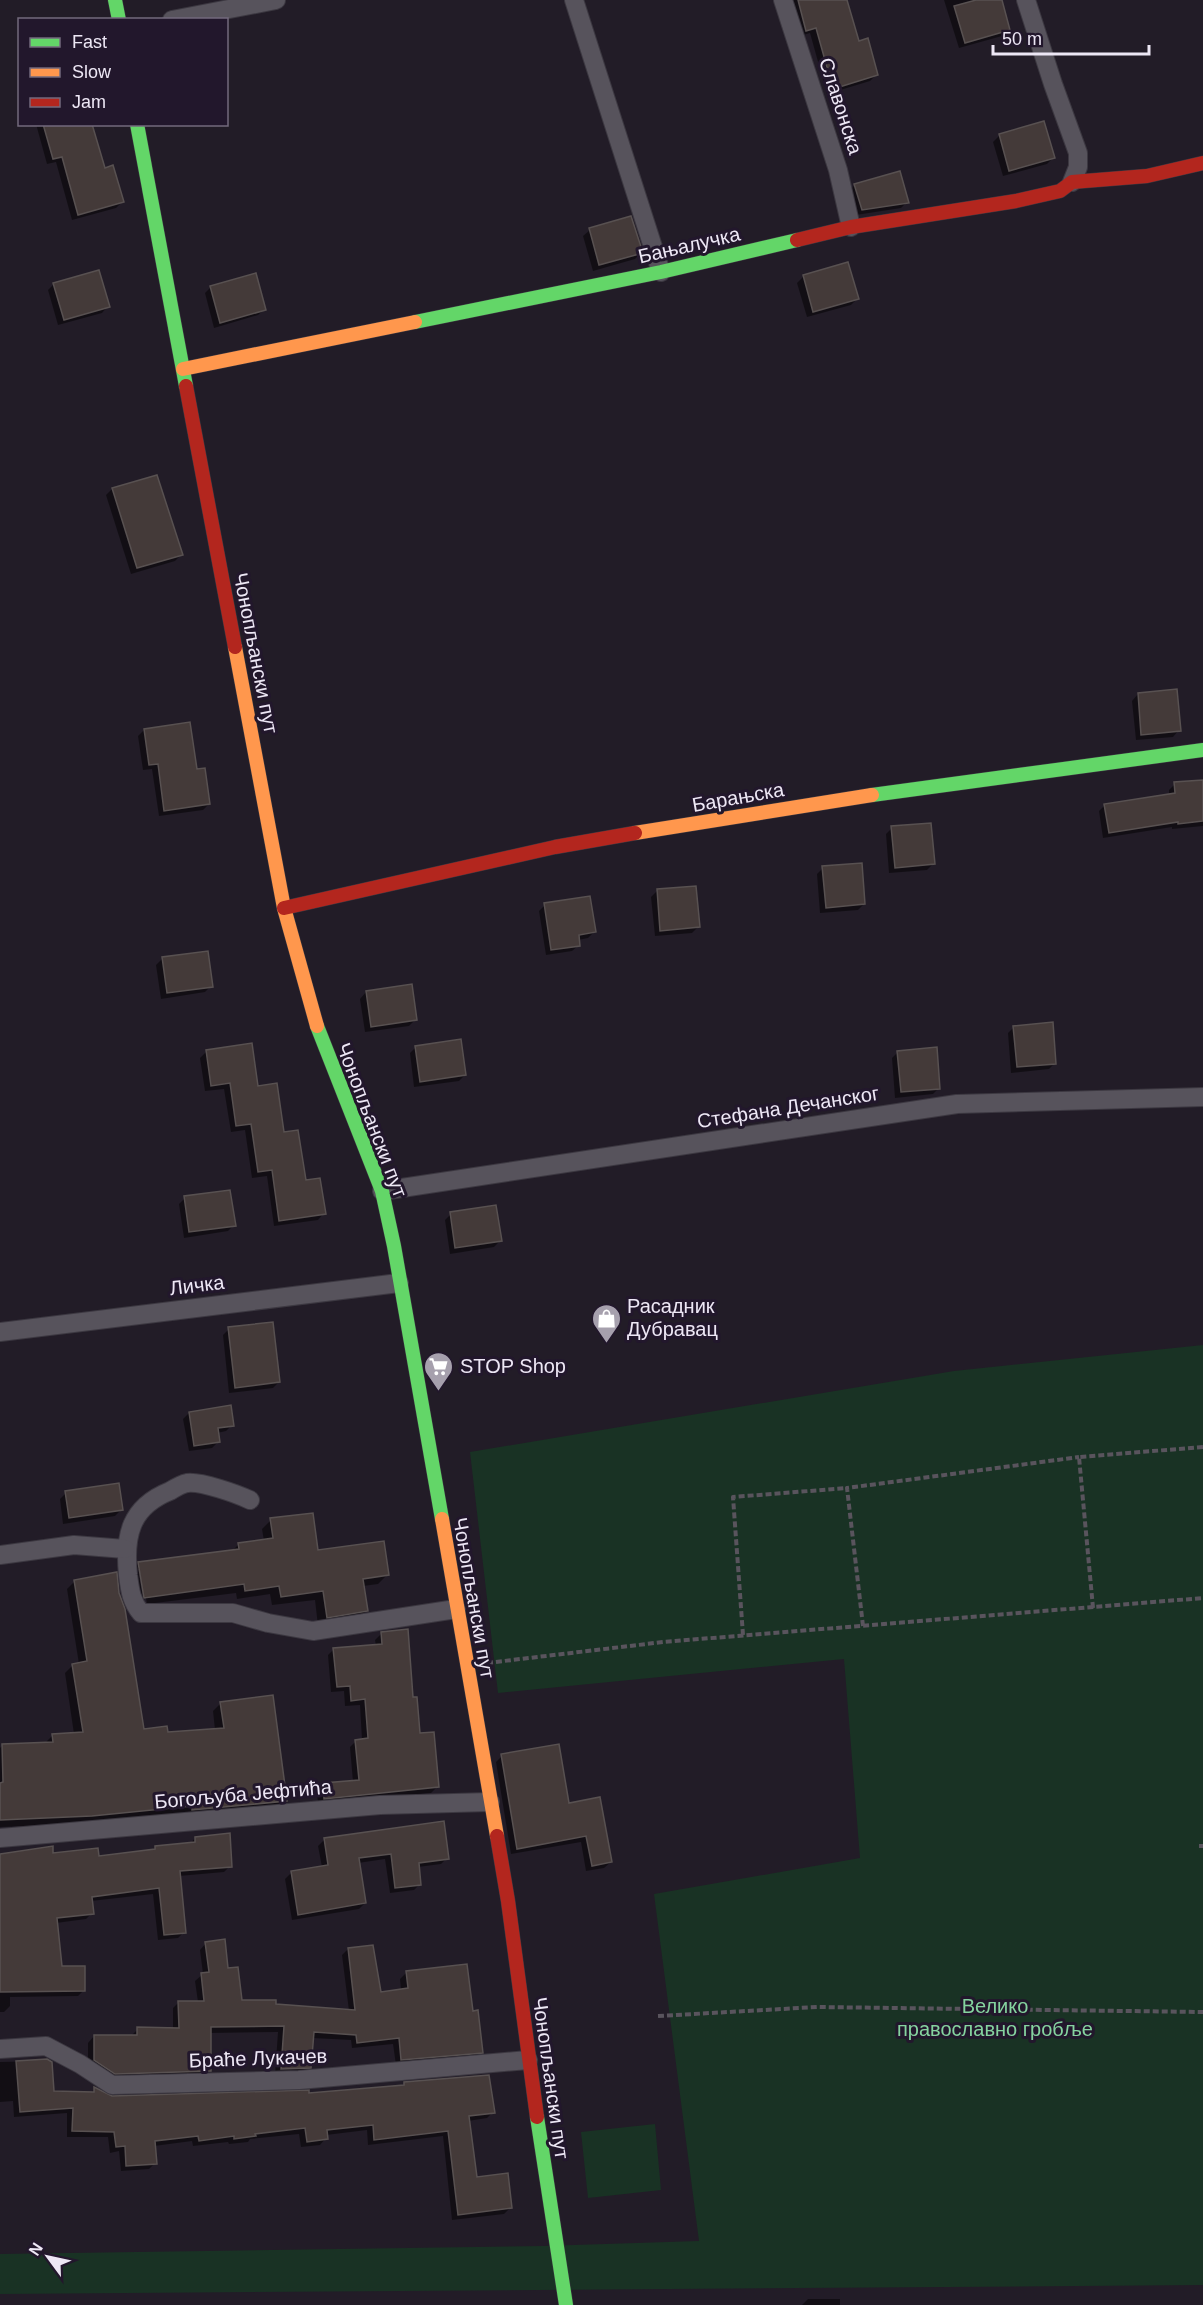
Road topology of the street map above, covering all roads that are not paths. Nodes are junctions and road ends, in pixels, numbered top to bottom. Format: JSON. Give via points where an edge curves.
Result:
{"nodes":[{"id":1,"x":115,"y":0,"type":"edge"},
{"id":2,"x":276,"y":0,"type":"edge"},
{"id":3,"x":574,"y":0,"type":"edge"},
{"id":4,"x":783,"y":0,"type":"edge"},
{"id":5,"x":1026,"y":0,"type":"edge"},
{"id":6,"x":119,"y":18,"type":"edge"},
{"id":7,"x":182,"y":18,"type":"edge"},
{"id":8,"x":137,"y":126,"type":"edge"},
{"id":9,"x":1203,"y":163,"type":"edge"},
{"id":10,"x":1072,"y":182,"type":"junction"},
{"id":11,"x":851,"y":227,"type":"junction"},
{"id":12,"x":661,"y":273,"type":"junction"},
{"id":13,"x":183,"y":369,"type":"junction"},
{"id":14,"x":1203,"y":750,"type":"edge"},
{"id":15,"x":284,"y":908,"type":"junction"},
{"id":16,"x":1203,"y":1097,"type":"edge"},
{"id":17,"x":382,"y":1191,"type":"junction"},
{"id":18,"x":399,"y":1283,"type":"junction"},
{"id":19,"x":0,"y":1332,"type":"edge"},
{"id":20,"x":250,"y":1500,"type":"dead end"},
{"id":21,"x":125,"y":1549,"type":"junction"},
{"id":22,"x":0,"y":1555,"type":"edge"},
{"id":23,"x":456,"y":1609,"type":"junction"},
{"id":24,"x":490,"y":1802,"type":"junction"},
{"id":25,"x":0,"y":1838,"type":"edge"},
{"id":26,"x":0,"y":2049,"type":"edge"},
{"id":27,"x":528,"y":2060,"type":"junction"},
{"id":28,"x":566,"y":2305,"type":"edge"}],
"edges":[{"from":1,"to":6,"type":"street"},
{"from":2,"to":7,"type":"street"},
{"from":3,"to":12,"type":"street"},
{"from":4,"to":11,"type":"street","name":"Славонска","via":[[838,170]]},
{"from":5,"to":10,"type":"street","via":[[1078,153]]},
{"from":8,"to":13,"type":"street","name":"Чонопљански пут"},
{"from":9,"to":10,"type":"street","name":"Бањалучка","via":[[1147,176]]},
{"from":10,"to":11,"type":"street","name":"Бањалучка","via":[[1060,191],[1016,201]]},
{"from":11,"to":12,"type":"street","name":"Бањалучка"},
{"from":12,"to":13,"type":"street","name":"Бањалучка"},
{"from":13,"to":15,"type":"street","name":"Чонопљански пут"},
{"from":14,"to":15,"type":"street","name":"Барањска","via":[[834,800],[555,847]]},
{"from":15,"to":17,"type":"street","name":"Чонопљански пут","via":[[325,1050]]},
{"from":16,"to":17,"type":"street","name":"Стефана Дечанског","via":[[957,1104]]},
{"from":17,"to":18,"type":"street","name":"Чонопљански пут"},
{"from":18,"to":19,"type":"street","name":"Личка"},
{"from":18,"to":23,"type":"street","name":"Чонопљански пут"},
{"from":20,"to":21,"type":"street","via":[[228,1490],[188,1483],[149,1503],[130,1529]]},
{"from":21,"to":22,"type":"street","via":[[74,1545]]},
{"from":21,"to":23,"type":"street","via":[[133,1603],[141,1613],[233,1613],[313,1631]]},
{"from":23,"to":24,"type":"street","name":"Чонопљански пут"},
{"from":24,"to":25,"type":"street","name":"Богољуба Јефтића","via":[[380,1805]]},
{"from":24,"to":27,"type":"street","name":"Чонопљански пут","via":[[508,1901]]},
{"from":26,"to":27,"type":"street","name":"Браће Лукачев","via":[[46,2046],[112,2085],[299,2080]]},
{"from":27,"to":28,"type":"street","name":"Чонопљански пут"}]}
